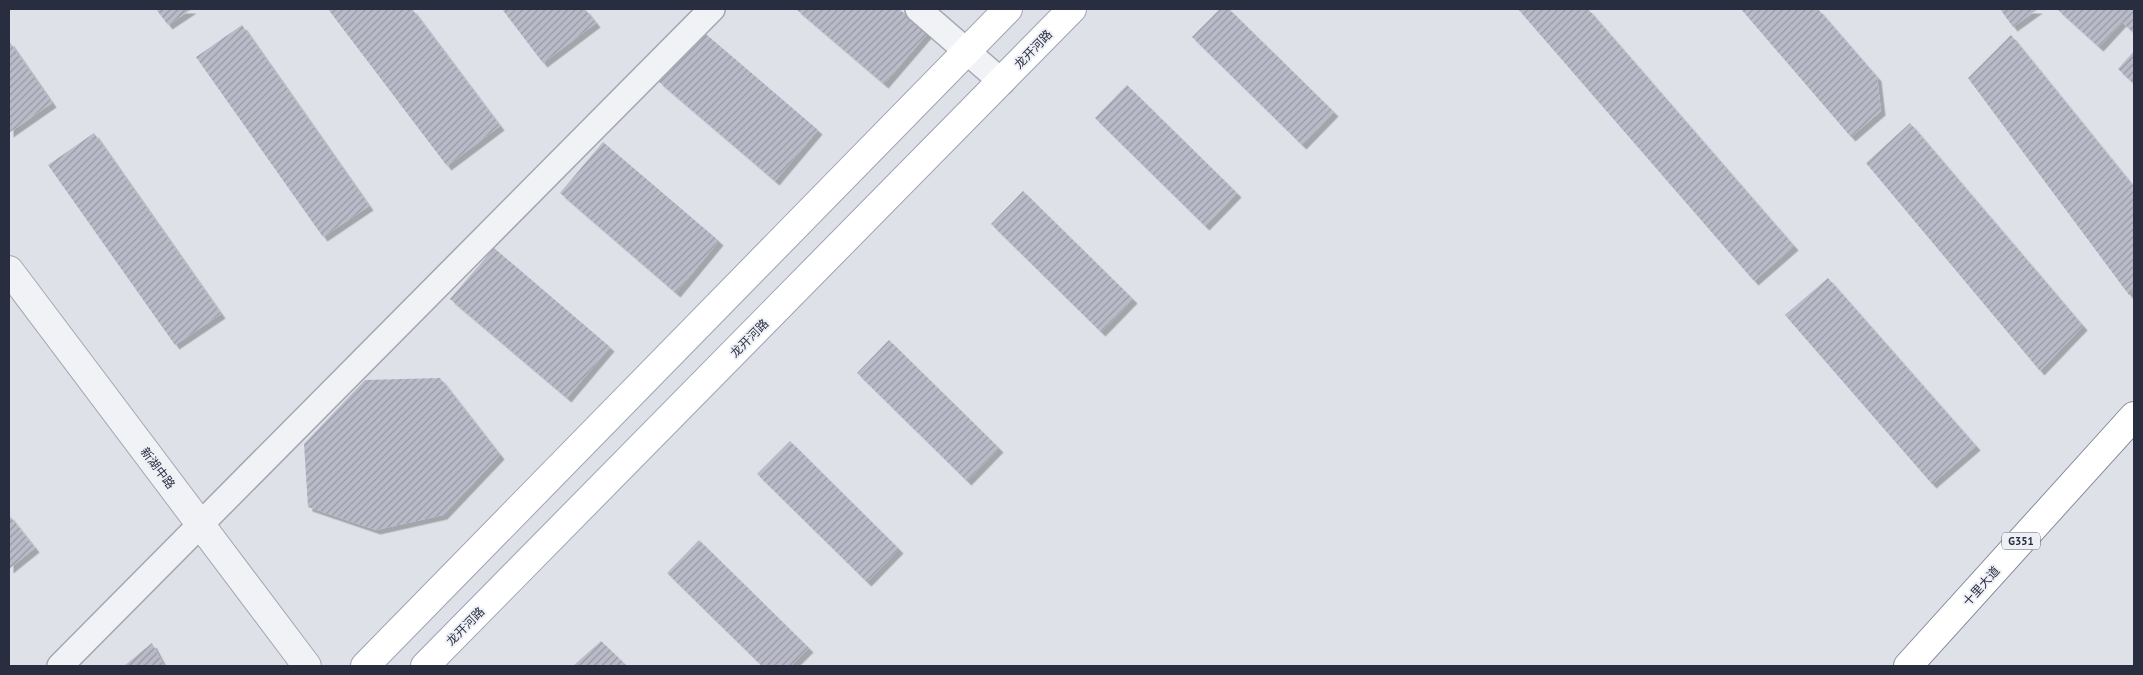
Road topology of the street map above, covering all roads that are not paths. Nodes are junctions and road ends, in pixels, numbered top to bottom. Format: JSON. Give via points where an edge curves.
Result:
{"nodes":[{"id":1,"x":712,"y":9,"type":"edge"},
{"id":2,"x":918,"y":9,"type":"edge"},
{"id":3,"x":1008,"y":9,"type":"edge"},
{"id":4,"x":1072,"y":9,"type":"edge"},
{"id":5,"x":966,"y":50,"type":"junction"},
{"id":6,"x":1002,"y":82,"type":"junction"},
{"id":7,"x":9,"y":270,"type":"edge"},
{"id":8,"x":2134,"y":416,"type":"edge"},
{"id":9,"x":200,"y":524,"type":"junction"},
{"id":10,"x":60,"y":666,"type":"edge"},
{"id":11,"x":307,"y":666,"type":"edge"},
{"id":12,"x":365,"y":666,"type":"edge"},
{"id":13,"x":425,"y":666,"type":"edge"},
{"id":14,"x":1908,"y":666,"type":"edge"}],
"edges":[{"from":1,"to":9,"type":"street"},
{"from":2,"to":5,"type":"street"},
{"from":3,"to":5,"type":"main road"},
{"from":4,"to":6,"type":"main road","name":"龙开河路"},
{"from":5,"to":6,"type":"street"},
{"from":5,"to":12,"type":"main road"},
{"from":6,"to":13,"type":"main road","name":"龙开河路"},
{"from":7,"to":9,"type":"street","name":"新湖中路"},
{"from":8,"to":14,"type":"main road","name":"十里大道","number":"G351"},
{"from":9,"to":10,"type":"street"},
{"from":9,"to":11,"type":"street","name":"新湖中路"}]}
